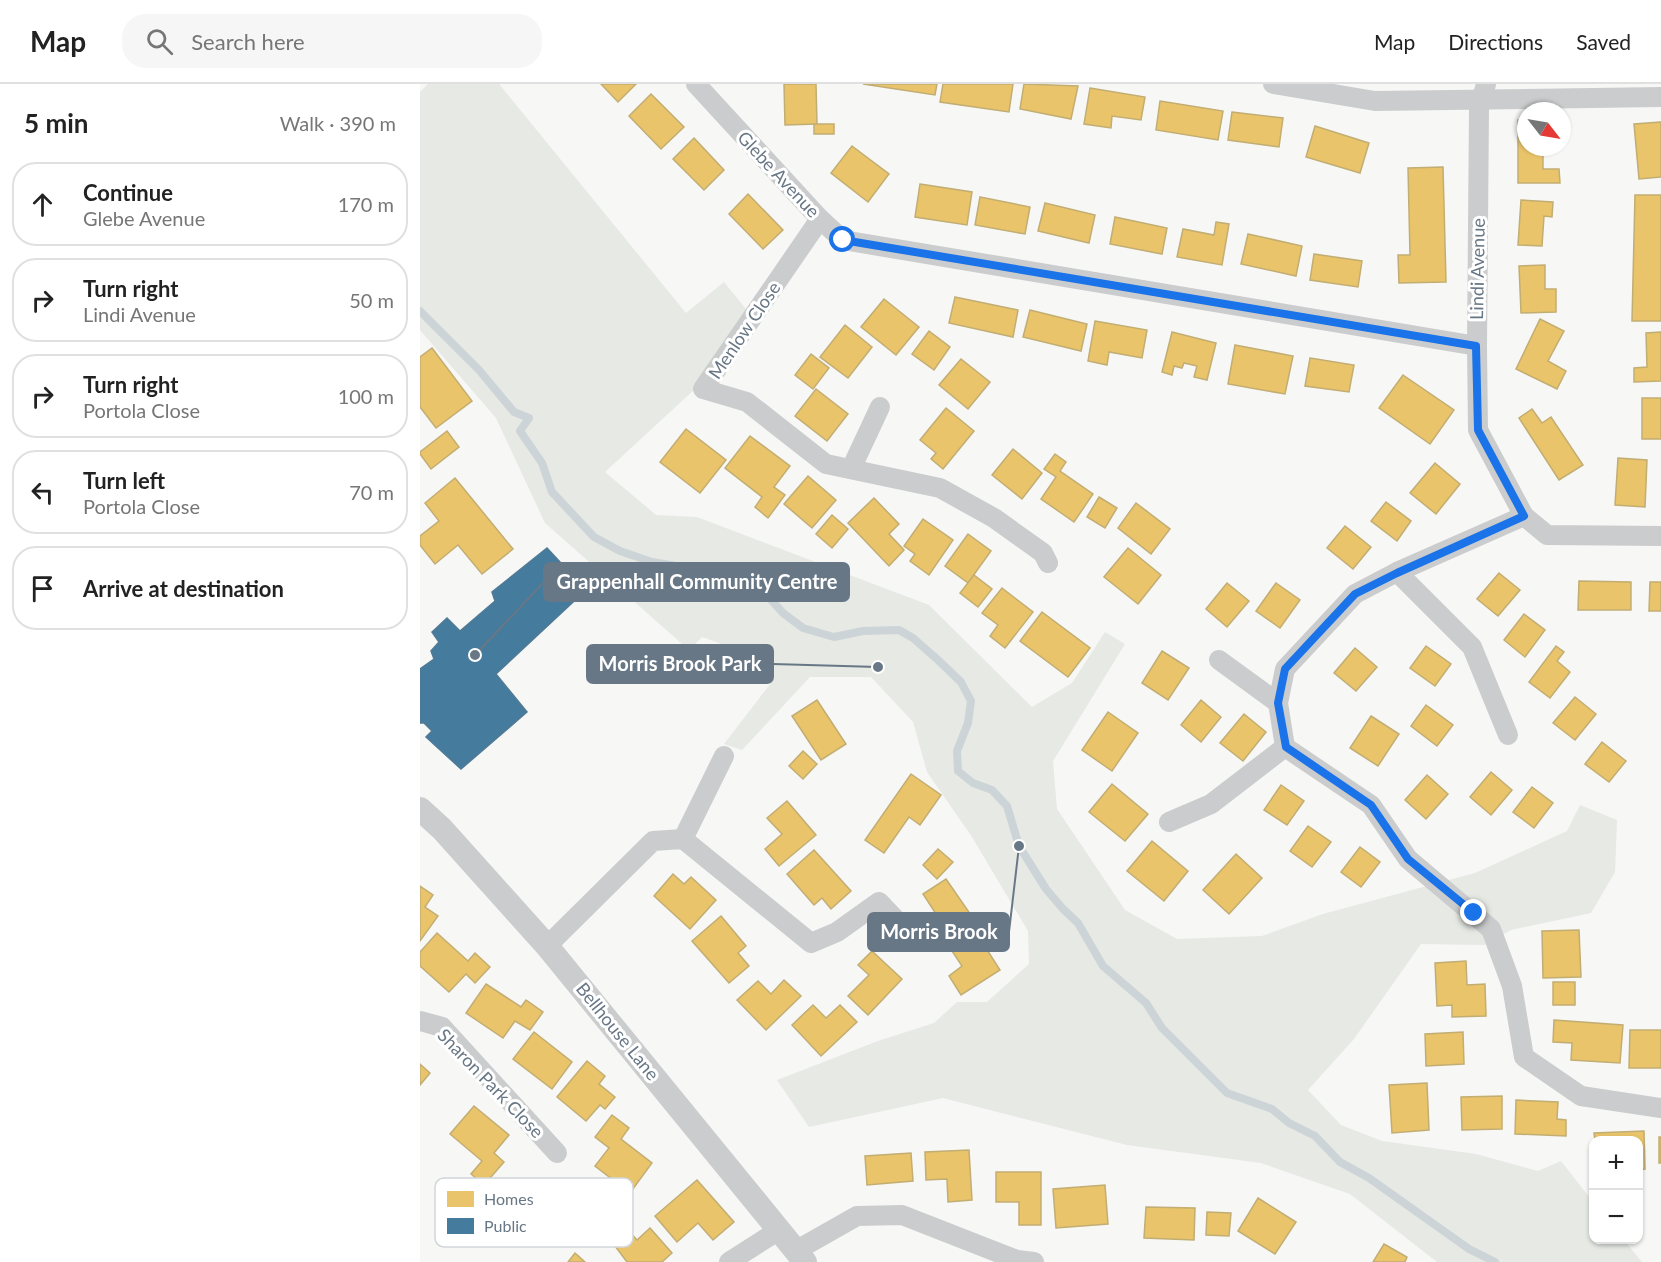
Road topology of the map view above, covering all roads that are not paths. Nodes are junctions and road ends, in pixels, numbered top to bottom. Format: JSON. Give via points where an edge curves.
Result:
{"nodes":[{"id":1,"x":696,"y":84,"type":"edge"},
{"id":2,"x":1274,"y":84,"type":"edge"},
{"id":3,"x":1484,"y":92,"type":"edge"},
{"id":4,"x":1661,"y":97,"type":"edge"},
{"id":5,"x":820,"y":219,"type":"junction"},
{"id":6,"x":1476,"y":346,"type":"junction"},
{"id":7,"x":880,"y":407,"type":"dead end"},
{"id":8,"x":851,"y":469,"type":"junction"},
{"id":9,"x":1524,"y":516,"type":"junction"},
{"id":10,"x":1661,"y":536,"type":"edge"},
{"id":11,"x":1048,"y":563,"type":"dead end"},
{"id":12,"x":1397,"y":573,"type":"junction"},
{"id":13,"x":1219,"y":660,"type":"dead end"},
{"id":14,"x":1278,"y":703,"type":"junction"},
{"id":15,"x":1508,"y":735,"type":"dead end"},
{"id":16,"x":1286,"y":747,"type":"junction"},
{"id":17,"x":724,"y":756,"type":"dead end"},
{"id":18,"x":420,"y":809,"type":"edge"},
{"id":19,"x":1169,"y":822,"type":"dead end"},
{"id":20,"x":683,"y":838,"type":"junction"},
{"id":21,"x":916,"y":941,"type":"dead end"},
{"id":22,"x":547,"y":946,"type":"junction"},
{"id":23,"x":420,"y":1021,"type":"edge"},
{"id":24,"x":1661,"y":1108,"type":"edge"},
{"id":25,"x":557,"y":1153,"type":"dead end"},
{"id":26,"x":780,"y":1230,"type":"junction"},
{"id":27,"x":801,"y":1256,"type":"edge"},
{"id":28,"x":729,"y":1262,"type":"edge"},
{"id":29,"x":1034,"y":1262,"type":"edge"}],
"edges":[{"from":1,"to":5,"type":"street","name":"Glebe Avenue"},
{"from":2,"to":3,"type":"street","via":[[1375,101]]},
{"from":3,"to":4,"type":"street"},
{"from":3,"to":6,"type":"street","name":"Lindi Avenue","via":[[1479,109]]},
{"from":5,"to":6,"type":"street","name":"Glebe Avenue","via":[[843,240]]},
{"from":5,"to":8,"type":"street","name":"Menlow Close","via":[[704,389],[747,402],[826,464]]},
{"from":6,"to":9,"type":"street","name":"Lindi Avenue","via":[[1478,430]]},
{"from":7,"to":8,"type":"street"},
{"from":8,"to":11,"type":"street","name":"Menlow Close","via":[[940,488],[994,518],[1044,553]]},
{"from":9,"to":10,"type":"street","name":"Lindi Avenue","via":[[1547,535]]},
{"from":9,"to":12,"type":"street"},
{"from":12,"to":14,"type":"street","via":[[1355,594],[1285,669]]},
{"from":12,"to":15,"type":"street","via":[[1472,647]]},
{"from":13,"to":14,"type":"street"},
{"from":14,"to":16,"type":"street"},
{"from":16,"to":19,"type":"street","via":[[1211,804]]},
{"from":16,"to":24,"type":"street","via":[[1371,805],[1408,859],[1491,929],[1512,986],[1524,1057],[1581,1096]]},
{"from":17,"to":20,"type":"street"},
{"from":18,"to":22,"type":"street","name":"Bellhouse Lane"},
{"from":20,"to":21,"type":"street","via":[[811,943],[837,932],[879,902]]},
{"from":20,"to":22,"type":"street","via":[[653,841]]},
{"from":22,"to":26,"type":"street","name":"Bellhouse Lane"},
{"from":23,"to":25,"type":"street","name":"Sharon Park Close","via":[[442,1028]]},
{"from":26,"to":27,"type":"street","name":"Bellhouse Lane"},
{"from":26,"to":28,"type":"street"},
{"from":27,"to":29,"type":"street","via":[[857,1216],[902,1215],[1017,1260]]}]}
